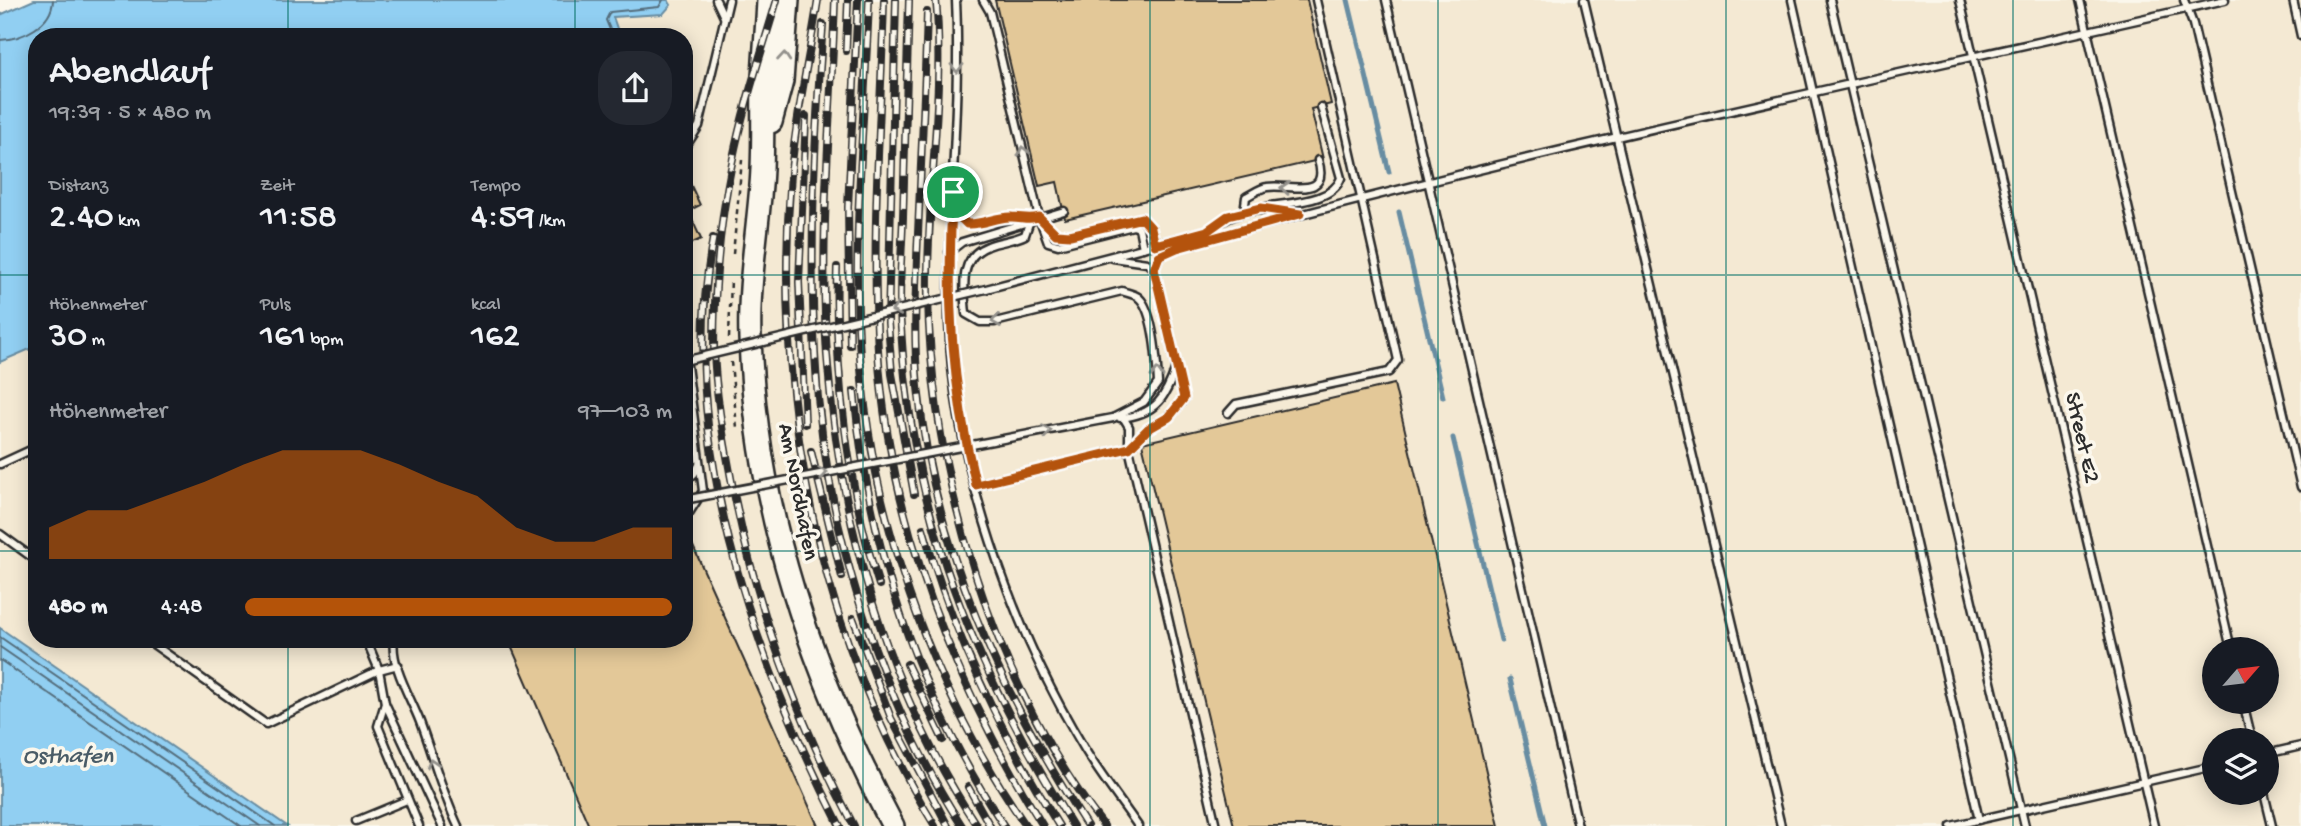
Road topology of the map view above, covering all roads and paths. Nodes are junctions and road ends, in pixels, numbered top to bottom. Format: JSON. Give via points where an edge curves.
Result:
{"nodes":[{"id":1,"x":716,"y":0,"type":"edge"},
{"id":2,"x":729,"y":0,"type":"edge"},
{"id":3,"x":768,"y":0,"type":"edge"},
{"id":4,"x":788,"y":0,"type":"edge"},
{"id":5,"x":956,"y":0,"type":"edge"},
{"id":6,"x":983,"y":0,"type":"edge"},
{"id":7,"x":1316,"y":0,"type":"edge"},
{"id":8,"x":1387,"y":0,"type":"edge"},
{"id":9,"x":1584,"y":0,"type":"edge"},
{"id":10,"x":1792,"y":0,"type":"edge"},
{"id":11,"x":1830,"y":0,"type":"edge"},
{"id":12,"x":1960,"y":0,"type":"edge"},
{"id":13,"x":2080,"y":0,"type":"edge"},
{"id":14,"x":2184,"y":0,"type":"edge"},
{"id":15,"x":2225,"y":0,"type":"edge"},
{"id":16,"x":2292,"y":0,"type":"edge"},
{"id":17,"x":2186,"y":9,"type":"junction"},
{"id":18,"x":725,"y":19,"type":"junction"},
{"id":19,"x":2088,"y":32,"type":"junction"},
{"id":20,"x":2301,"y":36,"type":"edge"},
{"id":21,"x":1974,"y":59,"type":"junction"},
{"id":22,"x":1850,"y":86,"type":"junction"},
{"id":23,"x":1814,"y":94,"type":"junction"},
{"id":24,"x":1321,"y":107,"type":"dead end"},
{"id":25,"x":693,"y":135,"type":"edge"},
{"id":26,"x":1616,"y":138,"type":"junction"},
{"id":27,"x":764,"y":147,"type":"junction"},
{"id":28,"x":1318,"y":160,"type":"dead end"},
{"id":29,"x":1430,"y":184,"type":"junction"},
{"id":30,"x":953,"y":192,"type":"junction"},
{"id":31,"x":1362,"y":199,"type":"junction"},
{"id":32,"x":1261,"y":208,"type":"junction"},
{"id":33,"x":1063,"y":211,"type":"dead end"},
{"id":34,"x":1244,"y":212,"type":"junction"},
{"id":35,"x":1300,"y":214,"type":"junction"},
{"id":36,"x":1039,"y":217,"type":"junction"},
{"id":37,"x":1030,"y":220,"type":"junction"},
{"id":38,"x":1155,"y":245,"type":"junction"},
{"id":39,"x":1143,"y":248,"type":"junction"},
{"id":40,"x":949,"y":253,"type":"junction"},
{"id":41,"x":1107,"y":258,"type":"junction"},
{"id":42,"x":1154,"y":269,"type":"junction"},
{"id":43,"x":693,"y":358,"type":"edge"},
{"id":44,"x":1177,"y":366,"type":"junction"},
{"id":45,"x":1228,"y":413,"type":"dead end"},
{"id":46,"x":1113,"y":418,"type":"junction"},
{"id":47,"x":1123,"y":418,"type":"junction"},
{"id":48,"x":693,"y":426,"type":"edge"},
{"id":49,"x":1129,"y":448,"type":"junction"},
{"id":50,"x":28,"y":451,"type":"edge"},
{"id":51,"x":700,"y":463,"type":"junction"},
{"id":52,"x":0,"y":464,"type":"edge"},
{"id":53,"x":693,"y":475,"type":"edge"},
{"id":54,"x":976,"y":485,"type":"junction"},
{"id":55,"x":2301,"y":487,"type":"edge"},
{"id":56,"x":693,"y":498,"type":"edge"},
{"id":57,"x":693,"y":507,"type":"edge"},
{"id":58,"x":0,"y":534,"type":"edge"},
{"id":59,"x":28,"y":554,"type":"edge"},
{"id":60,"x":2228,"y":637,"type":"edge"},
{"id":61,"x":159,"y":648,"type":"edge"},
{"id":62,"x":370,"y":648,"type":"edge"},
{"id":63,"x":395,"y":648,"type":"edge"},
{"id":64,"x":398,"y":665,"type":"junction"},
{"id":65,"x":379,"y":670,"type":"junction"},
{"id":66,"x":385,"y":703,"type":"junction"},
{"id":67,"x":2301,"y":746,"type":"edge"},
{"id":68,"x":2279,"y":751,"type":"edge"},
{"id":69,"x":2202,"y":769,"type":"edge"},
{"id":70,"x":2144,"y":782,"type":"junction"},
{"id":71,"x":407,"y":800,"type":"junction"},
{"id":72,"x":2267,"y":805,"type":"edge"},
{"id":73,"x":2021,"y":810,"type":"junction"},
{"id":74,"x":1979,"y":820,"type":"junction"},
{"id":75,"x":356,"y":821,"type":"dead end"},
{"id":76,"x":419,"y":826,"type":"edge"},
{"id":77,"x":442,"y":826,"type":"edge"},
{"id":78,"x":458,"y":826,"type":"edge"},
{"id":79,"x":893,"y":826,"type":"edge"},
{"id":80,"x":1138,"y":826,"type":"edge"},
{"id":81,"x":1216,"y":826,"type":"edge"},
{"id":82,"x":1578,"y":826,"type":"edge"},
{"id":83,"x":1781,"y":826,"type":"edge"},
{"id":84,"x":1951,"y":826,"type":"edge"},
{"id":85,"x":2025,"y":826,"type":"edge"},
{"id":86,"x":2154,"y":826,"type":"edge"},
{"id":87,"x":2272,"y":826,"type":"edge"}],
"edges":[{"from":1,"to":18,"type":"lane"},
{"from":2,"to":18,"type":"lane"},
{"from":3,"to":27,"type":"main road","name":"Am Nordhafen"},
{"from":27,"to":4,"type":"main road","name":"Am Nordhafen","one_way":true,"via":[[782,81]]},
{"from":5,"to":30,"type":"lane","one_way":true},
{"from":36,"to":6,"type":"lane","one_way":true},
{"from":7,"to":31,"type":"lane"},
{"from":8,"to":29,"type":"lane"},
{"from":9,"to":26,"type":"lane"},
{"from":10,"to":23,"type":"lane"},
{"from":11,"to":22,"type":"lane"},
{"from":12,"to":21,"type":"lane","name":"Street E2"},
{"from":13,"to":19,"type":"lane"},
{"from":14,"to":17,"type":"lane"},
{"from":15,"to":17,"type":"lane"},
{"from":16,"to":20,"type":"lane"},
{"from":17,"to":19,"type":"lane"},
{"from":17,"to":55,"type":"lane"},
{"from":18,"to":25,"type":"lane"},
{"from":19,"to":21,"type":"lane"},
{"from":19,"to":60,"type":"lane"},
{"from":21,"to":22,"type":"lane"},
{"from":21,"to":70,"type":"lane","name":"Street E2"},
{"from":22,"to":23,"type":"lane"},
{"from":22,"to":73,"type":"lane"},
{"from":23,"to":26,"type":"lane"},
{"from":23,"to":74,"type":"lane"},
{"from":24,"to":32,"type":"lane","via":[[1341,178],[1337,188],[1327,195]]},
{"from":26,"to":29,"type":"lane"},
{"from":26,"to":83,"type":"lane"},
{"from":27,"to":79,"type":"main road","name":"Am Nordhafen","via":[[750,335],[755,415],[769,499],[787,578],[817,666],[852,750]]},
{"from":28,"to":34,"type":"lane","one_way":true,"via":[[1322,171],[1317,183],[1304,190],[1266,187],[1245,197]]},
{"from":29,"to":31,"type":"lane"},
{"from":29,"to":82,"type":"lane"},
{"from":30,"to":37,"type":"lane","via":[[960,217],[967,224],[982,225],[1009,216]]},
{"from":30,"to":40,"type":"lane"},
{"from":31,"to":35,"type":"lane"},
{"from":31,"to":45,"type":"lane","via":[[1398,360],[1389,372],[1236,404]]},
{"from":32,"to":34,"type":"lane"},
{"from":32,"to":35,"type":"lane"},
{"from":33,"to":36,"type":"lane"},
{"from":34,"to":38,"type":"lane","via":[[1228,216],[1207,231]]},
{"from":35,"to":42,"type":"lane","via":[[1177,248],[1159,256]]},
{"from":36,"to":37,"type":"lane"},
{"from":36,"to":38,"type":"lane","via":[[1056,234],[1070,235],[1142,218],[1151,228]]},
{"from":36,"to":39,"type":"lane","via":[[1048,242],[1058,245],[1133,226],[1139,228]]},
{"from":37,"to":40,"type":"lane","via":[[962,242]]},
{"from":46,"to":37,"type":"lane","one_way":true,"via":[[1144,402],[1158,383],[1156,351],[1139,297],[1122,291],[995,322],[980,322],[966,314],[962,279],[969,261],[986,246],[1025,235]]},
{"from":38,"to":39,"type":"lane"},
{"from":39,"to":41,"type":"lane"},
{"from":40,"to":54,"type":"lane","via":[[949,326],[960,420]]},
{"from":41,"to":42,"type":"lane","via":[[1132,259]]},
{"from":41,"to":43,"type":"lane","one_way":true,"bridge":true},
{"from":42,"to":44,"type":"lane"},
{"from":44,"to":47,"type":"lane","via":[[1167,395],[1138,416]]},
{"from":44,"to":49,"type":"lane","via":[[1184,398],[1169,417]]},
{"from":46,"to":47,"type":"lane"},
{"from":56,"to":46,"type":"lane","one_way":true,"bridge":true},
{"from":47,"to":49,"type":"lane","via":[[1129,427]]},
{"from":48,"to":51,"type":"lane"},
{"from":49,"to":54,"type":"lane"},
{"from":49,"to":81,"type":"lane"},
{"from":50,"to":52,"type":"lane"},
{"from":51,"to":53,"type":"lane"},
{"from":51,"to":57,"type":"lane","via":[[703,491]]},
{"from":54,"to":80,"type":"lane","via":[[1011,599],[1045,675],[1084,747]]},
{"from":58,"to":59,"type":"lane"},
{"from":61,"to":65,"type":"lane","via":[[266,724]]},
{"from":62,"to":65,"type":"lane"},
{"from":63,"to":64,"type":"lane"},
{"from":64,"to":65,"type":"lane"},
{"from":78,"to":64,"type":"lane","one_way":true,"via":[[439,786]]},
{"from":65,"to":66,"type":"lane"},
{"from":66,"to":71,"type":"lane","via":[[378,726]]},
{"from":66,"to":77,"type":"lane"},
{"from":67,"to":68,"type":"lane"},
{"from":69,"to":70,"type":"lane"},
{"from":70,"to":73,"type":"lane"},
{"from":70,"to":86,"type":"lane","name":"Street E2"},
{"from":71,"to":75,"type":"lane"},
{"from":71,"to":76,"type":"lane"},
{"from":72,"to":87,"type":"lane"},
{"from":73,"to":74,"type":"lane"},
{"from":73,"to":85,"type":"lane"},
{"from":74,"to":84,"type":"lane"}]}
